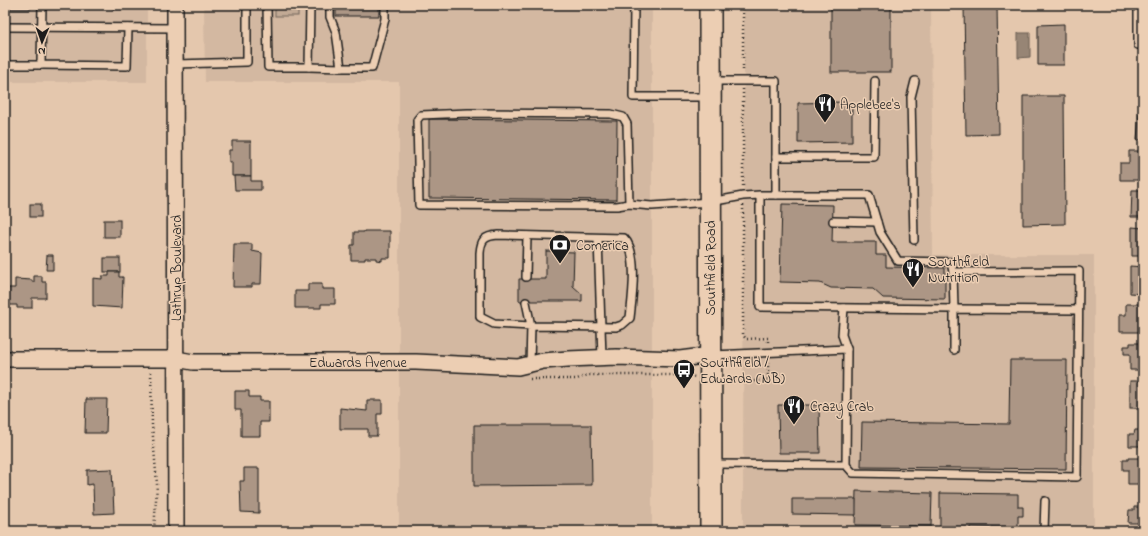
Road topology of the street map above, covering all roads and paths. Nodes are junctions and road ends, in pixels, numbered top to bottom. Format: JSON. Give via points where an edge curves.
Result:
{"nodes":[{"id":1,"x":42,"y":5,"type":"edge"},
{"id":2,"x":175,"y":5,"type":"edge"},
{"id":3,"x":248,"y":5,"type":"edge"},
{"id":4,"x":268,"y":5,"type":"edge"},
{"id":5,"x":310,"y":5,"type":"edge"},
{"id":6,"x":330,"y":5,"type":"edge"},
{"id":7,"x":385,"y":5,"type":"edge"},
{"id":8,"x":634,"y":5,"type":"edge"},
{"id":9,"x":710,"y":5,"type":"edge"},
{"id":10,"x":743,"y":5,"type":"edge"},
{"id":11,"x":1138,"y":5,"type":"edge"},
{"id":12,"x":5,"y":27,"type":"edge"},
{"id":13,"x":42,"y":27,"type":"junction"},
{"id":14,"x":128,"y":28,"type":"junction"},
{"id":15,"x":175,"y":28,"type":"junction"},
{"id":16,"x":1143,"y":45,"type":"edge"},
{"id":17,"x":176,"y":64,"type":"junction"},
{"id":18,"x":5,"y":65,"type":"edge"},
{"id":19,"x":41,"y":65,"type":"junction"},
{"id":20,"x":309,"y":67,"type":"junction"},
{"id":21,"x":341,"y":68,"type":"junction"},
{"id":22,"x":743,"y":68,"type":"dead end"},
{"id":23,"x":875,"y":81,"type":"dead end"},
{"id":24,"x":915,"y":81,"type":"dead end"},
{"id":25,"x":710,"y":89,"type":"junction"},
{"id":26,"x":743,"y":94,"type":"dead end"},
{"id":27,"x":776,"y":157,"type":"junction"},
{"id":28,"x":760,"y":195,"type":"junction"},
{"id":29,"x":776,"y":195,"type":"junction"},
{"id":30,"x":743,"y":196,"type":"junction"},
{"id":31,"x":710,"y":202,"type":"junction"},
{"id":32,"x":629,"y":204,"type":"junction"},
{"id":33,"x":833,"y":221,"type":"dead end"},
{"id":34,"x":877,"y":222,"type":"junction"},
{"id":35,"x":527,"y":236,"type":"junction"},
{"id":36,"x":598,"y":238,"type":"junction"},
{"id":37,"x":914,"y":240,"type":"dead end"},
{"id":38,"x":953,"y":272,"type":"junction"},
{"id":39,"x":526,"y":276,"type":"dead end"},
{"id":40,"x":526,"y":302,"type":"dead end"},
{"id":41,"x":844,"y":308,"type":"junction"},
{"id":42,"x":954,"y":309,"type":"junction"},
{"id":43,"x":1078,"y":310,"type":"junction"},
{"id":44,"x":531,"y":326,"type":"junction"},
{"id":45,"x":600,"y":326,"type":"junction"},
{"id":46,"x":768,"y":340,"type":"dead end"},
{"id":47,"x":847,"y":349,"type":"junction"},
{"id":48,"x":954,"y":350,"type":"dead end"},
{"id":49,"x":711,"y":355,"type":"junction"},
{"id":50,"x":602,"y":358,"type":"junction"},
{"id":51,"x":5,"y":359,"type":"edge"},
{"id":52,"x":176,"y":359,"type":"junction"},
{"id":53,"x":768,"y":360,"type":"dead end"},
{"id":54,"x":530,"y":364,"type":"junction"},
{"id":55,"x":151,"y":367,"type":"dead end"},
{"id":56,"x":606,"y":375,"type":"dead end"},
{"id":57,"x":681,"y":375,"type":"dead end"},
{"id":58,"x":735,"y":382,"type":"dead end"},
{"id":59,"x":711,"y":464,"type":"junction"},
{"id":60,"x":846,"y":465,"type":"junction"},
{"id":61,"x":1045,"y":501,"type":"dead end"},
{"id":62,"x":154,"y":531,"type":"edge"},
{"id":63,"x":176,"y":531,"type":"edge"},
{"id":64,"x":711,"y":531,"type":"edge"},
{"id":65,"x":1044,"y":531,"type":"edge"}],
"edges":[{"from":1,"to":13,"type":"lane"},
{"from":2,"to":15,"type":"street","name":"Lathrup Boulevard"},
{"from":3,"to":17,"type":"lane","via":[[247,62]]},
{"from":4,"to":20,"type":"lane","via":[[268,67]]},
{"from":5,"to":20,"type":"lane"},
{"from":6,"to":21,"type":"lane","via":[[330,17],[336,32]]},
{"from":7,"to":21,"type":"lane","via":[[385,19],[372,68]]},
{"from":8,"to":25,"type":"lane","via":[[633,97]]},
{"from":9,"to":25,"type":"main road","name":"Southfield Road"},
{"from":10,"to":22,"type":"path"},
{"from":11,"to":16,"type":"lane","via":[[1138,45]]},
{"from":12,"to":13,"type":"lane"},
{"from":13,"to":14,"type":"lane"},
{"from":13,"to":19,"type":"lane"},
{"from":14,"to":15,"type":"lane"},
{"from":14,"to":19,"type":"lane","via":[[127,66]]},
{"from":15,"to":17,"type":"street","name":"Lathrup Boulevard"},
{"from":17,"to":52,"type":"street","name":"Lathrup Boulevard"},
{"from":18,"to":19,"type":"lane"},
{"from":20,"to":21,"type":"lane"},
{"from":23,"to":27,"type":"lane","via":[[874,157]]},
{"from":24,"to":37,"type":"lane","via":[[911,97]]},
{"from":25,"to":27,"type":"lane","via":[[776,81]]},
{"from":25,"to":31,"type":"main road","name":"Southfield Road"},
{"from":26,"to":30,"type":"path"},
{"from":27,"to":29,"type":"lane"},
{"from":28,"to":29,"type":"lane"},
{"from":28,"to":30,"type":"lane"},
{"from":28,"to":41,"type":"lane","via":[[760,307]]},
{"from":29,"to":34,"type":"lane","via":[[869,195]]},
{"from":30,"to":31,"type":"lane"},
{"from":30,"to":46,"type":"path","via":[[742,335],[746,339]]},
{"from":31,"to":32,"type":"lane","via":[[652,206]]},
{"from":31,"to":49,"type":"main road","name":"Southfield Road"},
{"from":32,"to":32,"type":"lane","via":[[419,205],[417,120],[421,115],[468,113],[611,114],[623,117],[627,124]]},
{"from":33,"to":34,"type":"lane"},
{"from":34,"to":38,"type":"lane","via":[[880,232],[898,261],[951,262]]},
{"from":35,"to":36,"type":"lane"},
{"from":35,"to":39,"type":"lane"},
{"from":35,"to":44,"type":"lane","via":[[490,235],[481,243],[480,316],[494,324]]},
{"from":36,"to":45,"type":"lane"},
{"from":36,"to":45,"type":"lane","via":[[624,238],[629,243],[632,260],[630,318],[622,325]]},
{"from":38,"to":42,"type":"lane"},
{"from":38,"to":43,"type":"lane","via":[[1079,271]]},
{"from":40,"to":44,"type":"lane"},
{"from":41,"to":42,"type":"lane"},
{"from":41,"to":47,"type":"lane","via":[[842,334]]},
{"from":42,"to":43,"type":"lane"},
{"from":42,"to":48,"type":"lane"},
{"from":43,"to":60,"type":"lane","via":[[1077,477],[853,473]]},
{"from":44,"to":45,"type":"lane"},
{"from":44,"to":54,"type":"lane"},
{"from":45,"to":50,"type":"lane"},
{"from":47,"to":49,"type":"lane"},
{"from":47,"to":60,"type":"lane"},
{"from":49,"to":50,"type":"street","name":"Edwards Avenue","via":[[680,359]]},
{"from":49,"to":59,"type":"main road","name":"Southfield Road"},
{"from":50,"to":54,"type":"street","name":"Edwards Avenue"},
{"from":51,"to":52,"type":"street","name":"Edwards Avenue"},
{"from":52,"to":54,"type":"street","name":"Edwards Avenue","via":[[193,362],[416,362],[492,367],[518,367]]},
{"from":52,"to":63,"type":"street","name":"Lathrup Boulevard"},
{"from":53,"to":58,"type":"path","via":[[768,381]]},
{"from":55,"to":62,"type":"path","via":[[157,484]]},
{"from":56,"to":57,"type":"path"},
{"from":59,"to":60,"type":"lane"},
{"from":59,"to":64,"type":"main road","name":"Southfield Road"},
{"from":61,"to":65,"type":"lane"}]}
